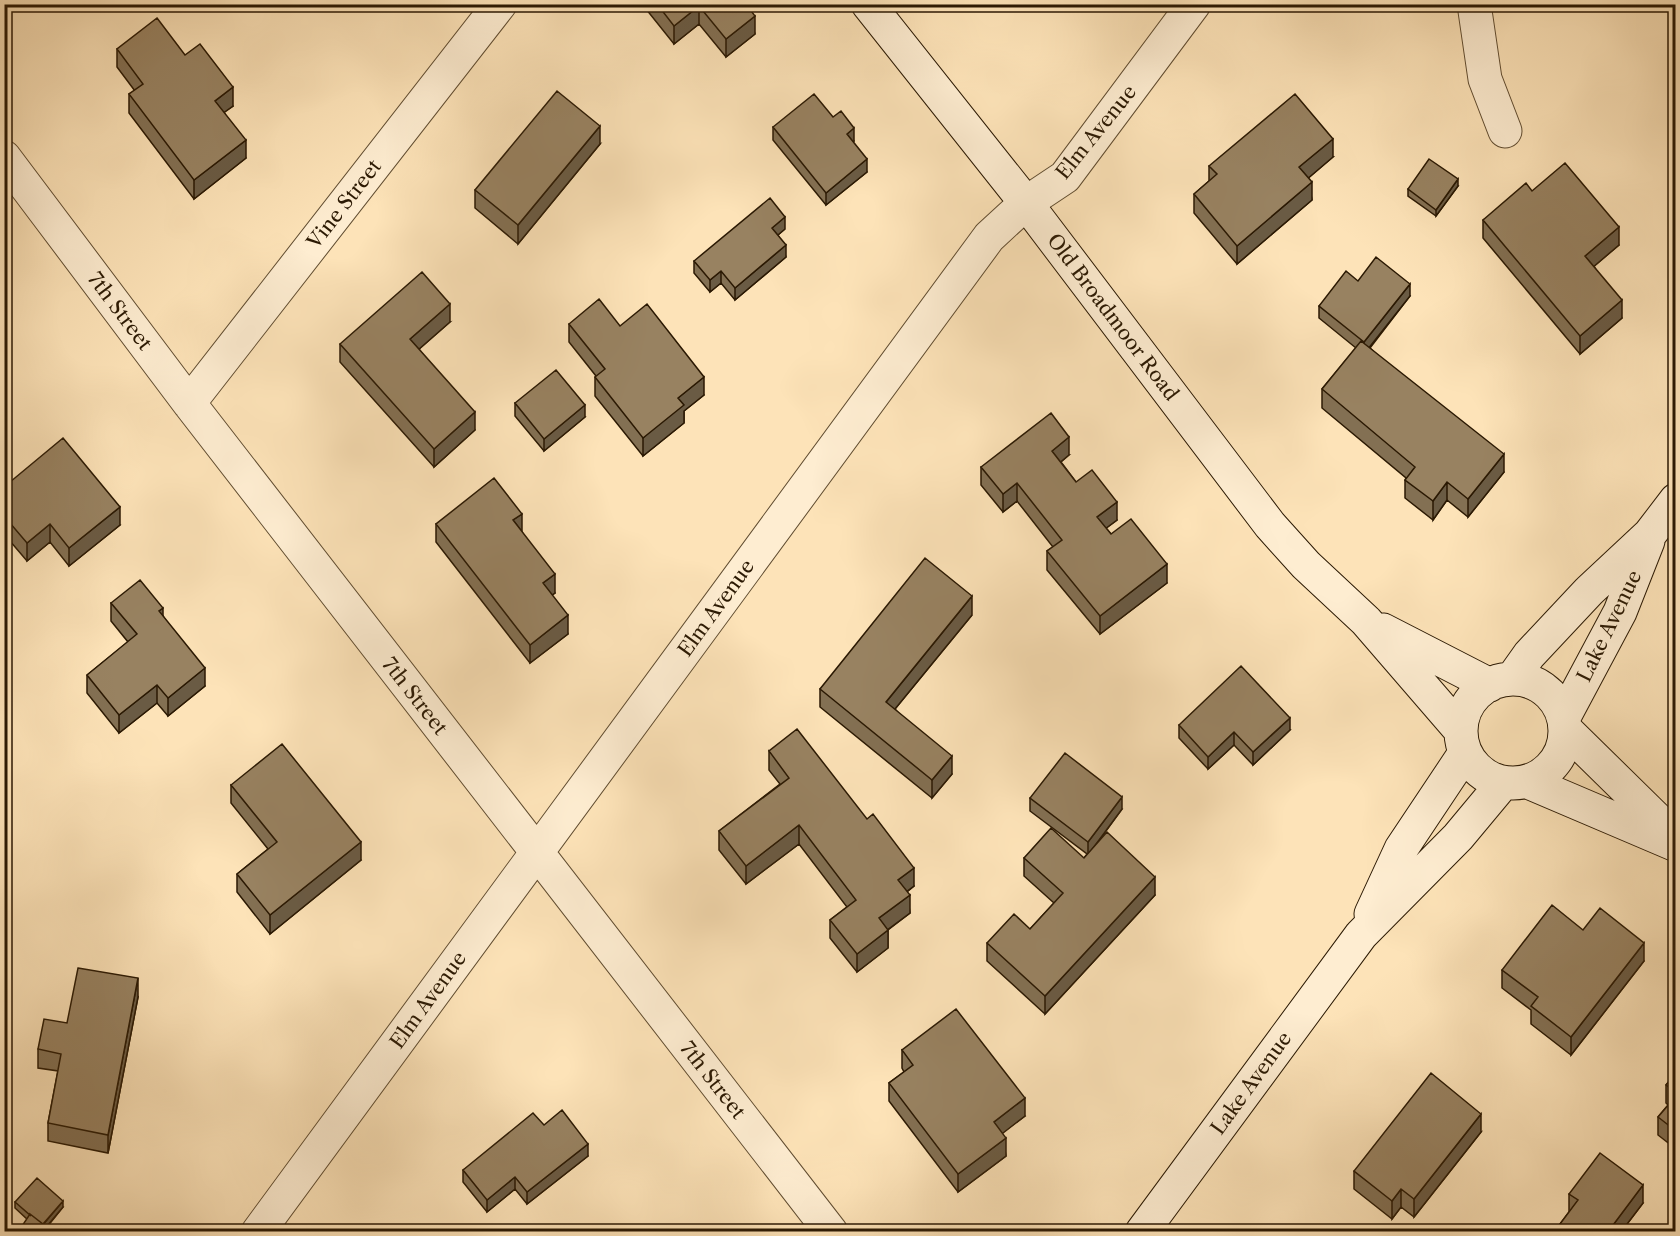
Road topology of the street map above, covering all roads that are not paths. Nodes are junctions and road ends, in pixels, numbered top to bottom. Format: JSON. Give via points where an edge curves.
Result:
{"nodes":[{"id":1,"x":500,"y":4,"type":"edge"},
{"id":2,"x":868,"y":4,"type":"edge"},
{"id":3,"x":1194,"y":4,"type":"edge"},
{"id":4,"x":1474,"y":4,"type":"edge"},
{"id":5,"x":1505,"y":130,"type":"dead end"},
{"id":6,"x":4,"y":157,"type":"edge"},
{"id":7,"x":1026,"y":203,"type":"junction"},
{"id":8,"x":189,"y":403,"type":"junction"},
{"id":9,"x":1676,"y":500,"type":"edge"},
{"id":10,"x":1650,"y":534,"type":"junction"},
{"id":11,"x":1366,"y":621,"type":"junction"},
{"id":12,"x":1501,"y":682,"type":"junction"},
{"id":13,"x":1565,"y":724,"type":"junction"},
{"id":14,"x":1463,"y":742,"type":"junction"},
{"id":15,"x":1515,"y":782,"type":"junction"},
{"id":16,"x":1676,"y":838,"type":"edge"},
{"id":17,"x":1676,"y":845,"type":"edge"},
{"id":18,"x":536,"y":854,"type":"junction"},
{"id":19,"x":1361,"y":935,"type":"junction"},
{"id":20,"x":258,"y":1232,"type":"edge"},
{"id":21,"x":831,"y":1232,"type":"edge"},
{"id":22,"x":1142,"y":1232,"type":"edge"}],
"edges":[{"from":1,"to":8,"type":"street","name":"Vine Street"},
{"from":2,"to":7,"type":"street","name":"Old Broadmoor Road"},
{"from":3,"to":7,"type":"street","name":"Elm Avenue","via":[[1065,177]]},
{"from":4,"to":5,"type":"street","via":[[1485,79]]},
{"from":6,"to":8,"type":"street","name":"7th Street"},
{"from":7,"to":11,"type":"street","name":"Old Broadmoor Road","via":[[1270,525],[1306,566]]},
{"from":7,"to":18,"type":"street","name":"Elm Avenue","via":[[989,237]]},
{"from":8,"to":18,"type":"street","name":"7th Street"},
{"from":9,"to":10,"type":"street","name":"Lake Avenue"},
{"from":10,"to":12,"type":"street","name":"Lake Avenue"},
{"from":10,"to":13,"type":"street","name":"Lake Avenue","via":[[1620,612]]},
{"from":11,"to":12,"type":"street","name":"Old Broadmoor Road"},
{"from":11,"to":14,"type":"street","name":"Old Broadmoor Road"},
{"from":12,"to":13,"type":"street","via":[[1538,686],[1550,694]]},
{"from":12,"to":14,"type":"street","via":[[1478,692],[1469,703],[1463,716]]},
{"from":13,"to":15,"type":"street","via":[[1563,747],[1555,762],[1543,774]]},
{"from":13,"to":16,"type":"street"},
{"from":14,"to":15,"type":"street","via":[[1474,767],[1488,777]]},
{"from":14,"to":19,"type":"street","name":"Lake Avenue","via":[[1401,849]]},
{"from":15,"to":17,"type":"street"},
{"from":15,"to":19,"type":"street","name":"Lake Avenue"},
{"from":18,"to":20,"type":"street","name":"Elm Avenue"},
{"from":18,"to":21,"type":"street","name":"7th Street"},
{"from":19,"to":22,"type":"street","name":"Lake Avenue"}]}
